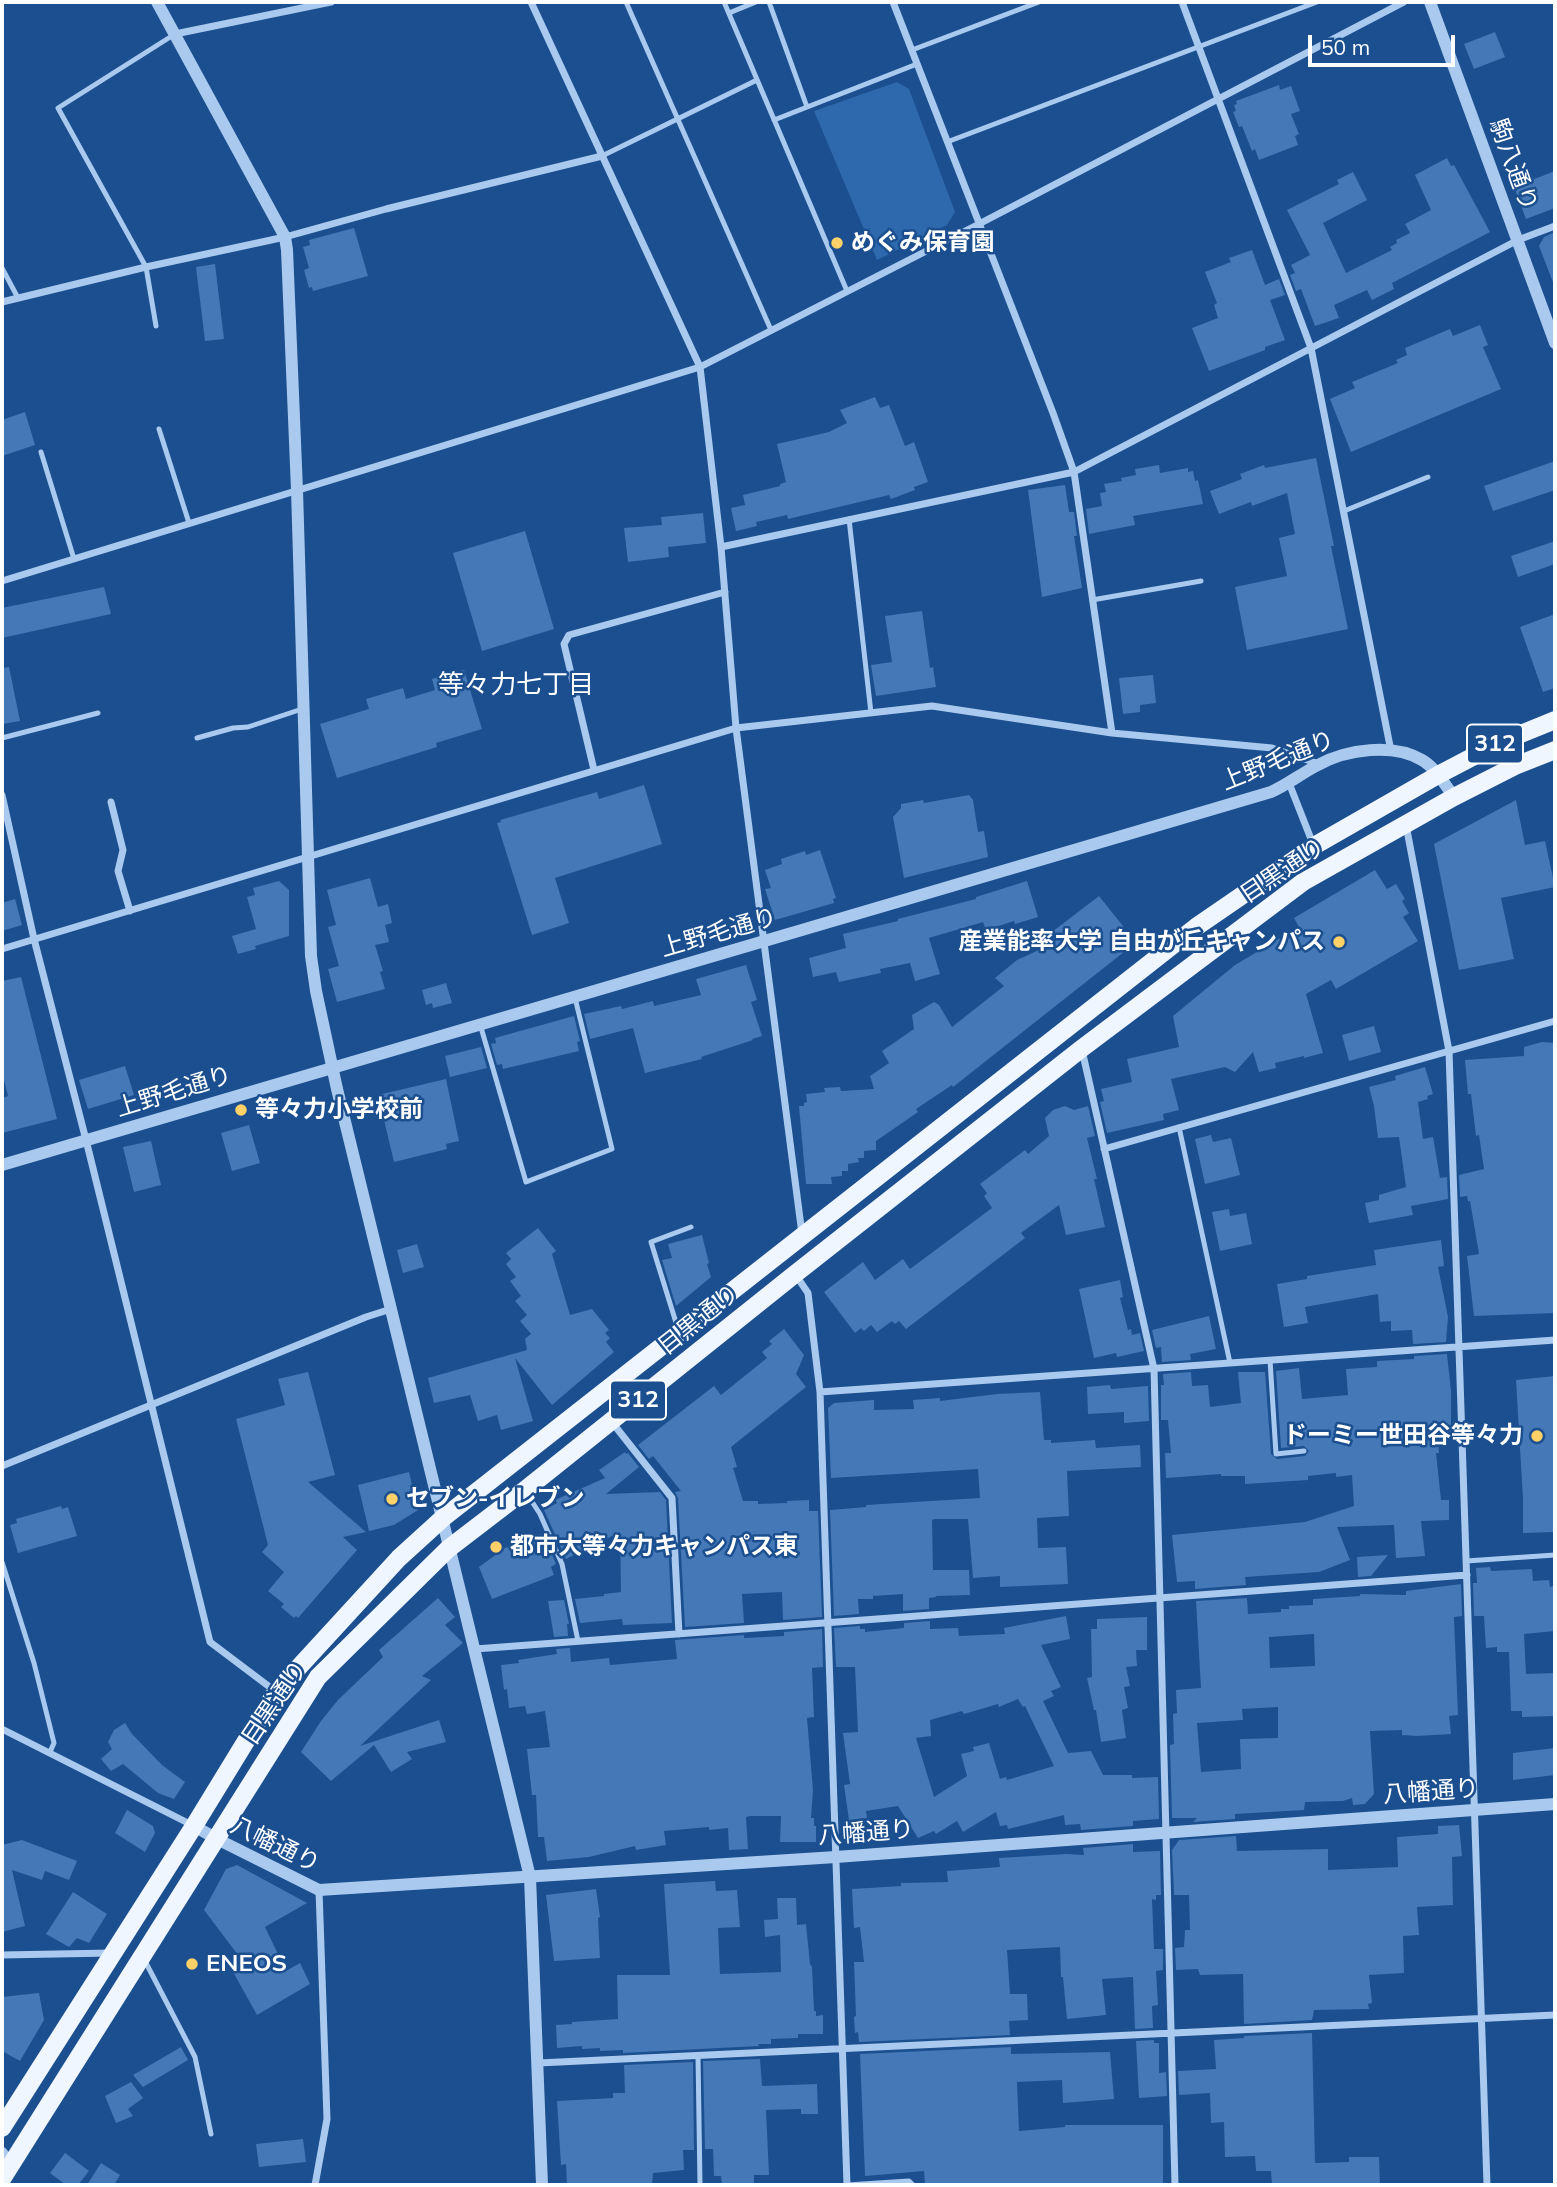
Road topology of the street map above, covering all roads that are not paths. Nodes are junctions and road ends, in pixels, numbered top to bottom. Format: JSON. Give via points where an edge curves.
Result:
{"nodes":[{"id":1,"x":157,"y":2,"type":"edge"},
{"id":2,"x":331,"y":2,"type":"edge"},
{"id":3,"x":531,"y":2,"type":"edge"},
{"id":4,"x":626,"y":2,"type":"edge"},
{"id":5,"x":724,"y":2,"type":"edge"},
{"id":6,"x":756,"y":2,"type":"edge"},
{"id":7,"x":769,"y":2,"type":"edge"},
{"id":8,"x":893,"y":2,"type":"edge"},
{"id":9,"x":1040,"y":2,"type":"edge"},
{"id":10,"x":1182,"y":2,"type":"edge"},
{"id":11,"x":1317,"y":2,"type":"edge"},
{"id":12,"x":1404,"y":2,"type":"edge"},
{"id":13,"x":1430,"y":2,"type":"edge"},
{"id":14,"x":729,"y":13,"type":"junction"},
{"id":15,"x":175,"y":34,"type":"junction"},
{"id":16,"x":1199,"y":46,"type":"junction"},
{"id":17,"x":912,"y":50,"type":"junction"},
{"id":18,"x":917,"y":64,"type":"junction"},
{"id":19,"x":757,"y":80,"type":"junction"},
{"id":20,"x":1219,"y":99,"type":"junction"},
{"id":21,"x":807,"y":107,"type":"junction"},
{"id":22,"x":678,"y":119,"type":"junction"},
{"id":23,"x":774,"y":120,"type":"junction"},
{"id":24,"x":947,"y":142,"type":"junction"},
{"id":25,"x":602,"y":156,"type":"junction"},
{"id":26,"x":979,"y":225,"type":"junction"},
{"id":27,"x":1555,"y":226,"type":"edge"},
{"id":28,"x":285,"y":237,"type":"junction"},
{"id":29,"x":1518,"y":240,"type":"junction"},
{"id":30,"x":146,"y":267,"type":"junction"},
{"id":31,"x":2,"y":268,"type":"edge"},
{"id":32,"x":847,"y":290,"type":"junction"},
{"id":33,"x":18,"y":298,"type":"junction"},
{"id":34,"x":2,"y":302,"type":"edge"},
{"id":35,"x":156,"y":326,"type":"dead end"},
{"id":36,"x":771,"y":330,"type":"junction"},
{"id":37,"x":1555,"y":343,"type":"edge"},
{"id":38,"x":1311,"y":348,"type":"junction"},
{"id":39,"x":700,"y":367,"type":"junction"},
{"id":40,"x":159,"y":429,"type":"dead end"},
{"id":41,"x":41,"y":452,"type":"dead end"},
{"id":42,"x":1074,"y":472,"type":"junction"},
{"id":43,"x":1428,"y":477,"type":"dead end"},
{"id":44,"x":298,"y":490,"type":"junction"},
{"id":45,"x":1344,"y":511,"type":"junction"},
{"id":46,"x":849,"y":519,"type":"junction"},
{"id":47,"x":189,"y":523,"type":"junction"},
{"id":48,"x":721,"y":548,"type":"junction"},
{"id":49,"x":74,"y":559,"type":"junction"},
{"id":50,"x":2,"y":581,"type":"edge"},
{"id":51,"x":1201,"y":581,"type":"dead end"},
{"id":52,"x":725,"y":592,"type":"junction"},
{"id":53,"x":1092,"y":600,"type":"junction"},
{"id":54,"x":304,"y":708,"type":"junction"},
{"id":55,"x":98,"y":713,"type":"dead end"},
{"id":56,"x":872,"y":713,"type":"junction"},
{"id":57,"x":1555,"y":720,"type":"edge"},
{"id":58,"x":736,"y":728,"type":"junction"},
{"id":59,"x":1112,"y":733,"type":"junction"},
{"id":60,"x":2,"y":738,"type":"edge"},
{"id":61,"x":197,"y":738,"type":"dead end"},
{"id":62,"x":1555,"y":750,"type":"edge"},
{"id":63,"x":1391,"y":751,"type":"junction"},
{"id":64,"x":1319,"y":764,"type":"junction"},
{"id":65,"x":594,"y":770,"type":"junction"},
{"id":66,"x":1438,"y":775,"type":"junction"},
{"id":67,"x":1289,"y":783,"type":"junction"},
{"id":68,"x":2,"y":794,"type":"edge"},
{"id":69,"x":1454,"y":797,"type":"junction"},
{"id":70,"x":111,"y":802,"type":"dead end"},
{"id":71,"x":1406,"y":824,"type":"junction"},
{"id":72,"x":6,"y":833,"type":"edge"},
{"id":73,"x":1314,"y":845,"type":"junction"},
{"id":74,"x":308,"y":856,"type":"junction"},
{"id":75,"x":130,"y":911,"type":"junction"},
{"id":76,"x":34,"y":939,"type":"junction"},
{"id":77,"x":764,"y":942,"type":"junction"},
{"id":78,"x":2,"y":949,"type":"edge"},
{"id":79,"x":574,"y":997,"type":"junction"},
{"id":80,"x":1555,"y":1021,"type":"edge"},
{"id":81,"x":480,"y":1024,"type":"junction"},
{"id":82,"x":1081,"y":1049,"type":"junction"},
{"id":83,"x":1449,"y":1051,"type":"junction"},
{"id":84,"x":332,"y":1067,"type":"junction"},
{"id":85,"x":1179,"y":1127,"type":"junction"},
{"id":86,"x":86,"y":1140,"type":"junction"},
{"id":87,"x":1104,"y":1149,"type":"junction"},
{"id":88,"x":2,"y":1166,"type":"edge"},
{"id":89,"x":691,"y":1227,"type":"dead end"},
{"id":90,"x":802,"y":1234,"type":"junction"},
{"id":91,"x":795,"y":1274,"type":"junction"},
{"id":92,"x":392,"y":1309,"type":"junction"},
{"id":93,"x":679,"y":1332,"type":"junction"},
{"id":94,"x":1555,"y":1340,"type":"edge"},
{"id":95,"x":1459,"y":1346,"type":"junction"},
{"id":96,"x":1270,"y":1360,"type":"junction"},
{"id":97,"x":1230,"y":1363,"type":"junction"},
{"id":98,"x":1154,"y":1369,"type":"junction"},
{"id":99,"x":820,"y":1392,"type":"junction"},
{"id":100,"x":152,"y":1404,"type":"junction"},
{"id":101,"x":611,"y":1421,"type":"junction"},
{"id":102,"x":1304,"y":1451,"type":"dead end"},
{"id":103,"x":2,"y":1466,"type":"edge"},
{"id":104,"x":525,"y":1490,"type":"junction"},
{"id":105,"x":443,"y":1518,"type":"junction"},
{"id":106,"x":448,"y":1549,"type":"junction"},
{"id":107,"x":1555,"y":1555,"type":"edge"},
{"id":108,"x":2,"y":1562,"type":"edge"},
{"id":109,"x":1466,"y":1562,"type":"junction"},
{"id":110,"x":1467,"y":1575,"type":"junction"},
{"id":111,"x":1158,"y":1598,"type":"junction"},
{"id":112,"x":828,"y":1623,"type":"junction"},
{"id":113,"x":679,"y":1634,"type":"junction"},
{"id":114,"x":578,"y":1642,"type":"junction"},
{"id":115,"x":475,"y":1649,"type":"junction"},
{"id":116,"x":276,"y":1692,"type":"junction"},
{"id":117,"x":2,"y":1729,"type":"edge"},
{"id":118,"x":50,"y":1752,"type":"junction"},
{"id":119,"x":1555,"y":1804,"type":"edge"},
{"id":120,"x":1473,"y":1810,"type":"junction"},
{"id":121,"x":194,"y":1826,"type":"junction"},
{"id":122,"x":1166,"y":1832,"type":"junction"},
{"id":123,"x":217,"y":1839,"type":"junction"},
{"id":124,"x":836,"y":1857,"type":"junction"},
{"id":125,"x":530,"y":1877,"type":"junction"},
{"id":126,"x":319,"y":1890,"type":"junction"},
{"id":127,"x":112,"y":1953,"type":"junction"},
{"id":128,"x":2,"y":1955,"type":"edge"},
{"id":129,"x":141,"y":1955,"type":"junction"},
{"id":130,"x":1555,"y":2015,"type":"edge"},
{"id":131,"x":1481,"y":2018,"type":"junction"},
{"id":132,"x":1171,"y":2033,"type":"junction"},
{"id":133,"x":842,"y":2049,"type":"junction"},
{"id":134,"x":698,"y":2056,"type":"junction"},
{"id":135,"x":537,"y":2063,"type":"junction"},
{"id":136,"x":2,"y":2128,"type":"edge"},
{"id":137,"x":211,"y":2134,"type":"dead end"},
{"id":138,"x":5,"y":2165,"type":"edge"},
{"id":139,"x":315,"y":2185,"type":"edge"},
{"id":140,"x":542,"y":2185,"type":"edge"},
{"id":141,"x":700,"y":2185,"type":"edge"},
{"id":142,"x":846,"y":2185,"type":"edge"},
{"id":143,"x":914,"y":2185,"type":"edge"},
{"id":144,"x":1174,"y":2185,"type":"edge"},
{"id":145,"x":1487,"y":2185,"type":"edge"}],
"edges":[{"from":1,"to":15,"type":"street"},
{"from":2,"to":15,"type":"street"},
{"from":3,"to":25,"type":"street"},
{"from":4,"to":22,"type":"lane"},
{"from":5,"to":14,"type":"lane"},
{"from":6,"to":14,"type":"lane"},
{"from":7,"to":21,"type":"lane"},
{"from":8,"to":17,"type":"street"},
{"from":9,"to":17,"type":"lane"},
{"from":10,"to":16,"type":"street"},
{"from":11,"to":16,"type":"lane"},
{"from":12,"to":20,"type":"street"},
{"from":13,"to":29,"type":"street","name":"駒八通り"},
{"from":14,"to":19,"type":"lane"},
{"from":15,"to":28,"type":"street"},
{"from":15,"to":30,"type":"lane","via":[[58,108]]},
{"from":16,"to":20,"type":"street"},
{"from":16,"to":24,"type":"lane"},
{"from":17,"to":18,"type":"street"},
{"from":18,"to":21,"type":"lane"},
{"from":18,"to":24,"type":"street"},
{"from":19,"to":22,"type":"lane"},
{"from":19,"to":23,"type":"lane"},
{"from":20,"to":26,"type":"street"},
{"from":20,"to":38,"type":"street"},
{"from":21,"to":23,"type":"lane"},
{"from":22,"to":25,"type":"lane"},
{"from":22,"to":36,"type":"lane"},
{"from":23,"to":32,"type":"lane"},
{"from":24,"to":26,"type":"street"},
{"from":25,"to":28,"type":"street"},
{"from":25,"to":39,"type":"street"},
{"from":26,"to":32,"type":"street"},
{"from":26,"to":42,"type":"street"},
{"from":27,"to":29,"type":"street"},
{"from":28,"to":30,"type":"street"},
{"from":28,"to":44,"type":"street"},
{"from":29,"to":37,"type":"street","name":"駒八通り"},
{"from":29,"to":38,"type":"street"},
{"from":30,"to":33,"type":"street"},
{"from":30,"to":35,"type":"lane"},
{"from":31,"to":33,"type":"lane"},
{"from":32,"to":36,"type":"street"},
{"from":33,"to":34,"type":"street"},
{"from":36,"to":39,"type":"street"},
{"from":38,"to":42,"type":"street"},
{"from":38,"to":45,"type":"street"},
{"from":39,"to":44,"type":"street"},
{"from":39,"to":48,"type":"street"},
{"from":40,"to":47,"type":"lane"},
{"from":41,"to":49,"type":"lane"},
{"from":42,"to":46,"type":"street"},
{"from":42,"to":53,"type":"street"},
{"from":43,"to":45,"type":"lane"},
{"from":44,"to":47,"type":"street"},
{"from":44,"to":54,"type":"street"},
{"from":45,"to":63,"type":"street"},
{"from":46,"to":48,"type":"street"},
{"from":46,"to":56,"type":"lane"},
{"from":47,"to":49,"type":"street"},
{"from":48,"to":52,"type":"street"},
{"from":49,"to":50,"type":"street"},
{"from":51,"to":53,"type":"lane"},
{"from":52,"to":58,"type":"street"},
{"from":52,"to":65,"type":"street","via":[[569,635],[564,644]]},
{"from":53,"to":59,"type":"street"},
{"from":54,"to":61,"type":"lane"},
{"from":54,"to":74,"type":"street"},
{"from":55,"to":60,"type":"lane"},
{"from":56,"to":58,"type":"street"},
{"from":56,"to":59,"type":"street","via":[[932,706]]},
{"from":57,"to":66,"type":"main road","name":"目黒通り","number":"312","via":[[1501,741]]},
{"from":58,"to":65,"type":"street"},
{"from":58,"to":77,"type":"street"},
{"from":59,"to":64,"type":"street","via":[[1272,748]]},
{"from":62,"to":69,"type":"main road","name":"目黒通り","number":"312"},
{"from":63,"to":64,"type":"street","name":"上野毛通り","via":[[1355,753]]},
{"from":63,"to":66,"type":"street","name":"上野毛通り","via":[[1424,761]]},
{"from":64,"to":67,"type":"street","name":"上野毛通り"},
{"from":65,"to":74,"type":"street"},
{"from":66,"to":69,"type":"street","name":"上野毛通り"},
{"from":66,"to":73,"type":"main road","name":"目黒通り","number":"312"},
{"from":67,"to":73,"type":"street"},
{"from":67,"to":77,"type":"street","name":"上野毛通り"},
{"from":68,"to":72,"type":"street"},
{"from":69,"to":71,"type":"main road","name":"目黒通り","number":"312"},
{"from":70,"to":75,"type":"street","via":[[123,850],[118,871]]},
{"from":71,"to":82,"type":"main road","name":"目黒通り","number":"312","via":[[1303,882]]},
{"from":71,"to":83,"type":"street"},
{"from":72,"to":76,"type":"street"},
{"from":73,"to":90,"type":"main road","name":"目黒通り","number":"312","via":[[1196,927]]},
{"from":74,"to":75,"type":"street"},
{"from":74,"to":84,"type":"street","via":[[311,956]]},
{"from":75,"to":76,"type":"street"},
{"from":76,"to":78,"type":"street"},
{"from":76,"to":86,"type":"street"},
{"from":77,"to":79,"type":"street","name":"上野毛通り"},
{"from":77,"to":90,"type":"street"},
{"from":79,"to":81,"type":"street","name":"上野毛通り"},
{"from":79,"to":81,"type":"lane","via":[[612,1150],[526,1182]]},
{"from":80,"to":83,"type":"street"},
{"from":81,"to":84,"type":"street","name":"上野毛通り"},
{"from":82,"to":87,"type":"street"},
{"from":82,"to":91,"type":"main road","name":"目黒通り","number":"312"},
{"from":83,"to":85,"type":"street"},
{"from":83,"to":95,"type":"street"},
{"from":84,"to":86,"type":"street","name":"上野毛通り"},
{"from":84,"to":92,"type":"street"},
{"from":85,"to":87,"type":"street"},
{"from":85,"to":97,"type":"lane"},
{"from":86,"to":88,"type":"street","name":"上野毛通り"},
{"from":86,"to":100,"type":"street"},
{"from":87,"to":98,"type":"street"},
{"from":89,"to":93,"type":"lane","via":[[651,1242]]},
{"from":90,"to":93,"type":"main road","name":"目黒通り","number":"312"},
{"from":91,"to":99,"type":"street","via":[[808,1293]]},
{"from":91,"to":101,"type":"main road","name":"目黒通り","number":"312"},
{"from":92,"to":100,"type":"street"},
{"from":92,"to":105,"type":"street"},
{"from":93,"to":105,"type":"main road","name":"目黒通り","number":"312"},
{"from":94,"to":95,"type":"street"},
{"from":95,"to":96,"type":"street"},
{"from":95,"to":109,"type":"street"},
{"from":96,"to":97,"type":"street"},
{"from":96,"to":102,"type":"lane","via":[[1276,1454]]},
{"from":97,"to":98,"type":"street"},
{"from":98,"to":99,"type":"street"},
{"from":98,"to":111,"type":"street"},
{"from":99,"to":112,"type":"street"},
{"from":100,"to":103,"type":"street"},
{"from":100,"to":116,"type":"street","via":[[210,1642]]},
{"from":101,"to":104,"type":"main road","name":"目黒通り","number":"312"},
{"from":101,"to":113,"type":"street","via":[[672,1498]]},
{"from":104,"to":106,"type":"main road","name":"目黒通り","number":"312"},
{"from":104,"to":114,"type":"lane","via":[[562,1564]]},
{"from":105,"to":106,"type":"street"},
{"from":105,"to":116,"type":"main road","name":"目黒通り","number":"312","via":[[399,1558]]},
{"from":106,"to":115,"type":"street"},
{"from":106,"to":123,"type":"main road","name":"目黒通り","number":"312","via":[[318,1677]]},
{"from":107,"to":109,"type":"lane"},
{"from":108,"to":118,"type":"lane","via":[[34,1663],[54,1743]]},
{"from":109,"to":110,"type":"street"},
{"from":110,"to":111,"type":"street"},
{"from":110,"to":120,"type":"street"},
{"from":111,"to":112,"type":"street"},
{"from":111,"to":122,"type":"street"},
{"from":112,"to":113,"type":"street"},
{"from":112,"to":124,"type":"street"},
{"from":113,"to":114,"type":"street"},
{"from":114,"to":115,"type":"street"},
{"from":115,"to":125,"type":"street"},
{"from":116,"to":121,"type":"main road","name":"目黒通り","number":"312"},
{"from":117,"to":118,"type":"street"},
{"from":118,"to":121,"type":"street"},
{"from":119,"to":120,"type":"street","name":"八幡通り"},
{"from":120,"to":122,"type":"street","name":"八幡通り"},
{"from":120,"to":131,"type":"street"},
{"from":121,"to":123,"type":"street","name":"八幡通り"},
{"from":121,"to":127,"type":"main road","name":"目黒通り","number":"312"},
{"from":122,"to":124,"type":"street","name":"八幡通り"},
{"from":122,"to":132,"type":"street"},
{"from":123,"to":126,"type":"street","name":"八幡通り"},
{"from":123,"to":129,"type":"main road","name":"目黒通り","number":"312"},
{"from":124,"to":125,"type":"street","name":"八幡通り"},
{"from":124,"to":133,"type":"street"},
{"from":125,"to":126,"type":"street","name":"八幡通り"},
{"from":125,"to":135,"type":"street"},
{"from":126,"to":139,"type":"street","via":[[327,2119]]},
{"from":127,"to":128,"type":"street"},
{"from":127,"to":136,"type":"main road","name":"目黒通り","number":"312"},
{"from":129,"to":137,"type":"lane","via":[[195,2057]]},
{"from":129,"to":138,"type":"main road","name":"目黒通り","number":"312"},
{"from":130,"to":131,"type":"street"},
{"from":131,"to":132,"type":"street"},
{"from":131,"to":145,"type":"street"},
{"from":132,"to":133,"type":"street"},
{"from":132,"to":144,"type":"street"},
{"from":133,"to":134,"type":"street"},
{"from":133,"to":142,"type":"street"},
{"from":134,"to":135,"type":"street"},
{"from":134,"to":141,"type":"lane"},
{"from":135,"to":140,"type":"street"},
{"from":142,"to":143,"type":"lane","via":[[909,2181]]}]}
